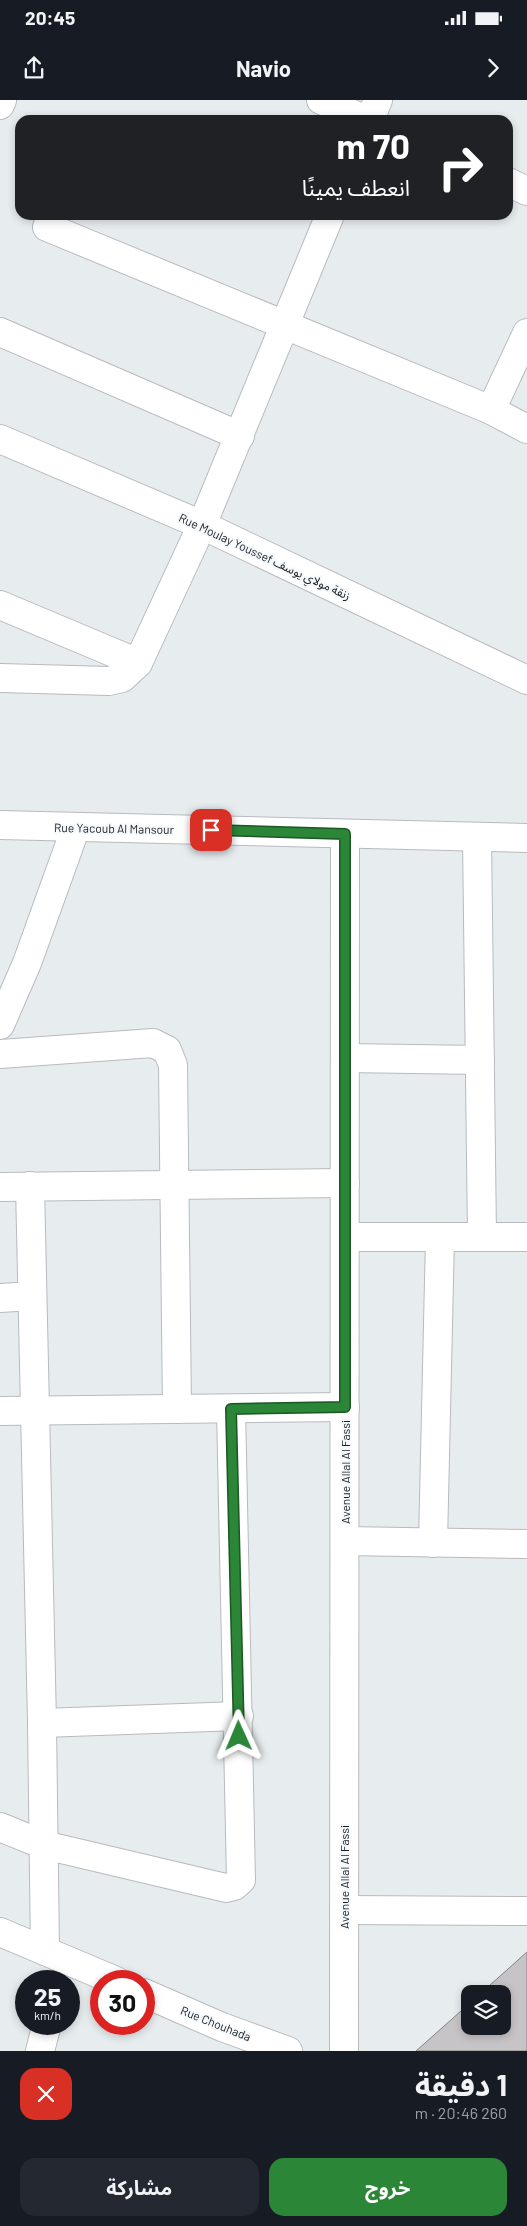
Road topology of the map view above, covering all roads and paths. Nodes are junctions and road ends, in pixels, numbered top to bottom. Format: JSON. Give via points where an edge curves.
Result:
{"nodes":[{"id":1,"x":2,"y":100,"type":"edge"},
{"id":2,"x":321,"y":100,"type":"edge"},
{"id":3,"x":378,"y":100,"type":"edge"},
{"id":4,"x":0,"y":105,"type":"edge"},
{"id":5,"x":355,"y":115,"type":"edge"},
{"id":6,"x":372,"y":115,"type":"edge"},
{"id":7,"x":513,"y":184,"type":"edge"},
{"id":8,"x":527,"y":191,"type":"edge"},
{"id":9,"x":328,"y":220,"type":"edge"},
{"id":10,"x":47,"y":227,"type":"dead end"},
{"id":11,"x":284,"y":324,"type":"junction"},
{"id":12,"x":0,"y":332,"type":"edge"},
{"id":13,"x":527,"y":332,"type":"edge"},
{"id":14,"x":491,"y":410,"type":"junction"},
{"id":15,"x":527,"y":429,"type":"edge"},
{"id":16,"x":240,"y":436,"type":"junction"},
{"id":17,"x":0,"y":439,"type":"edge"},
{"id":18,"x":202,"y":525,"type":"junction"},
{"id":19,"x":0,"y":605,"type":"edge"},
{"id":20,"x":138,"y":663,"type":"junction"},
{"id":21,"x":525,"y":672,"type":"edge"},
{"id":22,"x":0,"y":678,"type":"edge"},
{"id":23,"x":0,"y":826,"type":"edge"},
{"id":24,"x":76,"y":827,"type":"junction"},
{"id":25,"x":345,"y":834,"type":"junction"},
{"id":26,"x":477,"y":837,"type":"junction"},
{"id":27,"x":527,"y":838,"type":"edge"},
{"id":28,"x":0,"y":1025,"type":"edge"},
{"id":29,"x":0,"y":1054,"type":"edge"},
{"id":30,"x":345,"y":1058,"type":"junction"},
{"id":31,"x":480,"y":1060,"type":"junction"},
{"id":32,"x":345,"y":1183,"type":"junction"},
{"id":33,"x":174,"y":1185,"type":"junction"},
{"id":34,"x":30,"y":1186,"type":"junction"},
{"id":35,"x":0,"y":1187,"type":"edge"},
{"id":36,"x":345,"y":1237,"type":"junction"},
{"id":37,"x":440,"y":1237,"type":"junction"},
{"id":38,"x":482,"y":1237,"type":"junction"},
{"id":39,"x":527,"y":1237,"type":"edge"},
{"id":40,"x":32,"y":1296,"type":"junction"},
{"id":41,"x":0,"y":1298,"type":"edge"},
{"id":42,"x":345,"y":1407,"type":"junction"},
{"id":43,"x":177,"y":1409,"type":"junction"},
{"id":44,"x":231,"y":1409,"type":"junction"},
{"id":45,"x":34,"y":1410,"type":"junction"},
{"id":46,"x":0,"y":1411,"type":"edge"},
{"id":47,"x":345,"y":1541,"type":"junction"},
{"id":48,"x":433,"y":1543,"type":"junction"},
{"id":49,"x":527,"y":1544,"type":"edge"},
{"id":50,"x":239,"y":1716,"type":"junction"},
{"id":51,"x":42,"y":1722,"type":"junction"},
{"id":52,"x":0,"y":1827,"type":"edge"},
{"id":53,"x":44,"y":1846,"type":"junction"},
{"id":54,"x":344,"y":1910,"type":"junction"},
{"id":55,"x":527,"y":1910,"type":"edge"},
{"id":56,"x":0,"y":1932,"type":"edge"},
{"id":57,"x":57,"y":1964,"type":"edge"},
{"id":58,"x":90,"y":1974,"type":"edge"},
{"id":59,"x":155,"y":2000,"type":"edge"},
{"id":60,"x":44,"y":2035,"type":"edge"},
{"id":61,"x":221,"y":2039,"type":"edge"},
{"id":62,"x":40,"y":2051,"type":"edge"},
{"id":63,"x":288,"y":2051,"type":"edge"},
{"id":64,"x":344,"y":2051,"type":"edge"}],
"edges":[{"from":1,"to":4,"type":"street"},
{"from":2,"to":5,"type":"street"},
{"from":3,"to":6,"type":"street"},
{"from":7,"to":8,"type":"street"},
{"from":9,"to":11,"type":"street"},
{"from":10,"to":11,"type":"street"},
{"from":11,"to":14,"type":"street"},
{"from":11,"to":16,"type":"street"},
{"from":12,"to":16,"type":"street"},
{"from":13,"to":14,"type":"street"},
{"from":14,"to":15,"type":"street"},
{"from":16,"to":18,"type":"street"},
{"from":17,"to":18,"type":"street","name":"Rue Moulay Youssef زنقة مولاي يوسف"},
{"from":18,"to":20,"type":"street"},
{"from":18,"to":21,"type":"street","name":"Rue Moulay Youssef زنقة مولاي يوسف"},
{"from":19,"to":20,"type":"street"},
{"from":20,"to":22,"type":"street","via":[[122,678],[109,681]]},
{"from":23,"to":24,"type":"street","name":"Rue Yacoub Al Mansour"},
{"from":24,"to":25,"type":"street","name":"Rue Yacoub Al Mansour"},
{"from":24,"to":28,"type":"street","via":[[27,963]]},
{"from":25,"to":26,"type":"street","name":"Rue Yacoub Al Mansour"},
{"from":25,"to":30,"type":"street","name":"Avenue Allal Al Fassi"},
{"from":26,"to":27,"type":"street","name":"Rue Yacoub Al Mansour"},
{"from":26,"to":31,"type":"street"},
{"from":29,"to":33,"type":"street","via":[[153,1043],[167,1050],[174,1065]]},
{"from":30,"to":31,"type":"street"},
{"from":30,"to":32,"type":"street","name":"Avenue Allal Al Fassi"},
{"from":31,"to":38,"type":"street"},
{"from":32,"to":33,"type":"street"},
{"from":32,"to":36,"type":"street","name":"Avenue Allal Al Fassi"},
{"from":33,"to":34,"type":"street"},
{"from":33,"to":43,"type":"street"},
{"from":34,"to":35,"type":"street"},
{"from":34,"to":40,"type":"street"},
{"from":36,"to":37,"type":"street"},
{"from":36,"to":42,"type":"street","name":"Avenue Allal Al Fassi"},
{"from":37,"to":38,"type":"street"},
{"from":37,"to":48,"type":"street"},
{"from":38,"to":39,"type":"street"},
{"from":40,"to":41,"type":"street"},
{"from":40,"to":45,"type":"street"},
{"from":42,"to":44,"type":"street"},
{"from":42,"to":47,"type":"street","name":"Avenue Allal Al Fassi"},
{"from":43,"to":44,"type":"street"},
{"from":43,"to":45,"type":"street"},
{"from":44,"to":50,"type":"street"},
{"from":45,"to":46,"type":"street"},
{"from":45,"to":51,"type":"street"},
{"from":47,"to":48,"type":"street"},
{"from":47,"to":54,"type":"street","name":"Avenue Allal Al Fassi"},
{"from":48,"to":49,"type":"street"},
{"from":50,"to":51,"type":"street"},
{"from":50,"to":53,"type":"street","via":[[242,1872],[241,1880],[234,1886],[226,1888]]},
{"from":51,"to":53,"type":"street"},
{"from":52,"to":53,"type":"street"},
{"from":53,"to":57,"type":"street"},
{"from":54,"to":55,"type":"street"},
{"from":54,"to":64,"type":"street","name":"Avenue Allal Al Fassi"},
{"from":56,"to":57,"type":"street"},
{"from":57,"to":58,"type":"street"},
{"from":59,"to":61,"type":"street","name":"Rue Chouhada"},
{"from":60,"to":62,"type":"street"},
{"from":61,"to":63,"type":"street","name":"Rue Chouhada"}]}
